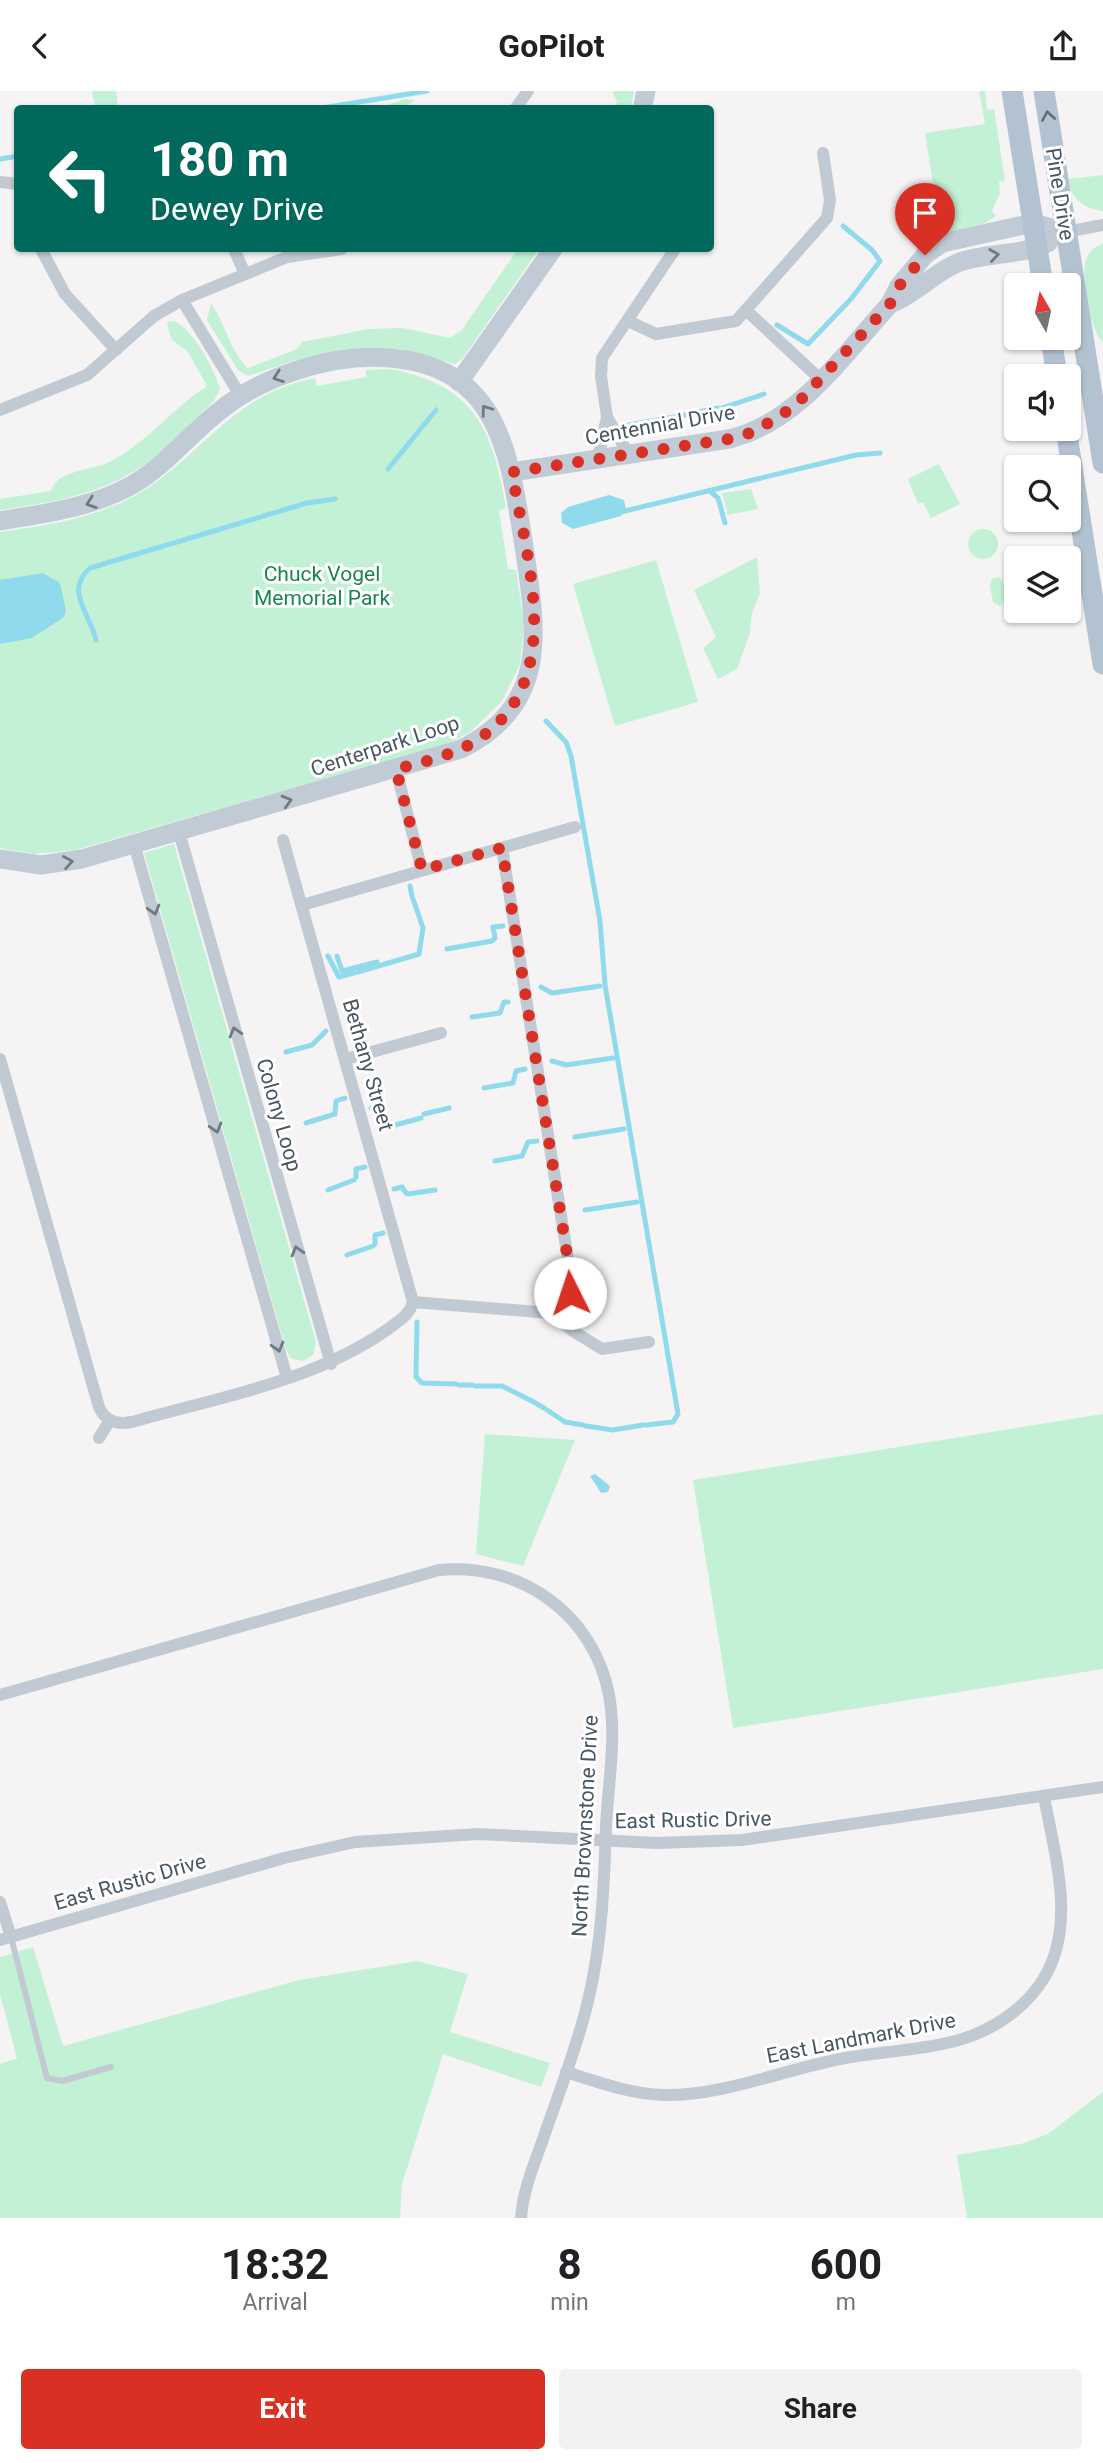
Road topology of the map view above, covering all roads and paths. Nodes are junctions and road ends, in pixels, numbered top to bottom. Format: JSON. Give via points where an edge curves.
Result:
{"nodes":[{"id":1,"x":1012,"y":91,"type":"edge"},
{"id":2,"x":1044,"y":91,"type":"edge"},
{"id":3,"x":823,"y":153,"type":"dead end"},
{"id":4,"x":1033,"y":223,"type":"junction"},
{"id":5,"x":1103,"y":225,"type":"edge"},
{"id":6,"x":1066,"y":232,"type":"junction"},
{"id":7,"x":1037,"y":248,"type":"junction"},
{"id":8,"x":43,"y":252,"type":"edge"},
{"id":9,"x":235,"y":252,"type":"edge"},
{"id":10,"x":321,"y":252,"type":"edge"},
{"id":11,"x":551,"y":252,"type":"edge"},
{"id":12,"x":673,"y":252,"type":"edge"},
{"id":13,"x":1041,"y":273,"type":"edge"},
{"id":14,"x":244,"y":274,"type":"junction"},
{"id":15,"x":182,"y":300,"type":"junction"},
{"id":16,"x":890,"y":304,"type":"junction"},
{"id":17,"x":747,"y":311,"type":"junction"},
{"id":18,"x":628,"y":320,"type":"junction"},
{"id":19,"x":116,"y":350,"type":"junction"},
{"id":20,"x":820,"y":379,"type":"junction"},
{"id":21,"x":459,"y":382,"type":"junction"},
{"id":22,"x":240,"y":395,"type":"junction"},
{"id":23,"x":0,"y":410,"type":"edge"},
{"id":24,"x":607,"y":417,"type":"junction"},
{"id":25,"x":1068,"y":441,"type":"edge"},
{"id":26,"x":629,"y":454,"type":"junction"},
{"id":27,"x":598,"y":459,"type":"junction"},
{"id":28,"x":1103,"y":463,"type":"edge"},
{"id":29,"x":512,"y":472,"type":"junction"},
{"id":30,"x":0,"y":520,"type":"edge"},
{"id":31,"x":1103,"y":664,"type":"edge"},
{"id":32,"x":396,"y":769,"type":"junction"},
{"id":33,"x":575,"y":827,"type":"dead end"},
{"id":34,"x":179,"y":832,"type":"junction"},
{"id":35,"x":283,"y":840,"type":"dead end"},
{"id":36,"x":134,"y":844,"type":"junction"},
{"id":37,"x":502,"y":848,"type":"junction"},
{"id":38,"x":0,"y":859,"type":"edge"},
{"id":39,"x":422,"y":870,"type":"junction"},
{"id":40,"x":302,"y":905,"type":"junction"},
{"id":41,"x":441,"y":1033,"type":"dead end"},
{"id":42,"x":0,"y":1059,"type":"edge"},
{"id":43,"x":346,"y":1059,"type":"junction"},
{"id":44,"x":413,"y":1302,"type":"junction"},
{"id":45,"x":557,"y":1316,"type":"junction"},
{"id":46,"x":649,"y":1342,"type":"dead end"},
{"id":47,"x":331,"y":1364,"type":"junction"},
{"id":48,"x":287,"y":1378,"type":"junction"},
{"id":49,"x":110,"y":1420,"type":"junction"},
{"id":50,"x":99,"y":1438,"type":"dead end"},
{"id":51,"x":0,"y":1695,"type":"edge"},
{"id":52,"x":1103,"y":1787,"type":"edge"},
{"id":53,"x":1044,"y":1796,"type":"junction"},
{"id":54,"x":606,"y":1841,"type":"junction"},
{"id":55,"x":0,"y":1902,"type":"edge"},
{"id":56,"x":5,"y":1938,"type":"edge"},
{"id":57,"x":111,"y":2067,"type":"dead end"},
{"id":58,"x":566,"y":2072,"type":"junction"},
{"id":59,"x":521,"y":2218,"type":"edge"}],
"edges":[{"from":1,"to":4,"type":"main road","name":"Pine Drive"},
{"from":6,"to":2,"type":"main road","name":"Pine Drive","one_way":true},
{"from":3,"to":17,"type":"street","via":[[831,200],[827,218]]},
{"from":4,"to":6,"type":"street","name":"Centennial Drive"},
{"from":4,"to":7,"type":"main road","name":"Pine Drive"},
{"from":4,"to":16,"type":"street","name":"Centennial Drive","via":[[942,243],[925,255]]},
{"from":5,"to":6,"type":"street","name":"Centennial Drive"},
{"from":6,"to":7,"type":"street","name":"Centennial Drive"},
{"from":6,"to":28,"type":"main road","name":"Pine Drive"},
{"from":7,"to":13,"type":"main road","name":"Pine Drive"},
{"from":16,"to":7,"type":"street","name":"Centennial Drive","one_way":true,"via":[[957,263]]},
{"from":8,"to":19,"type":"street","via":[[65,294]]},
{"from":9,"to":14,"type":"street"},
{"from":10,"to":14,"type":"street","via":[[287,257]]},
{"from":11,"to":21,"type":"street"},
{"from":12,"to":18,"type":"street"},
{"from":14,"to":15,"type":"street"},
{"from":15,"to":19,"type":"street","via":[[154,316]]},
{"from":15,"to":22,"type":"street"},
{"from":16,"to":20,"type":"street","name":"Centennial Drive"},
{"from":17,"to":18,"type":"street","via":[[733,322],[665,334],[653,334]]},
{"from":17,"to":20,"type":"street"},
{"from":18,"to":24,"type":"street","via":[[601,363]]},
{"from":19,"to":23,"type":"street","via":[[82,377]]},
{"from":20,"to":26,"type":"street","name":"Centennial Drive","via":[[790,410],[754,432]]},
{"from":21,"to":22,"type":"street","name":"Centerpark Loop","one_way":true,"via":[[408,361],[370,358],[300,370]]},
{"from":29,"to":21,"type":"street","name":"Centerpark Loop","one_way":true,"via":[[493,419]]},
{"from":22,"to":30,"type":"street","name":"Centerpark Loop","one_way":true,"via":[[162,464],[119,492],[70,509]]},
{"from":24,"to":26,"type":"street"},
{"from":24,"to":27,"type":"street"},
{"from":25,"to":31,"type":"main road"},
{"from":26,"to":27,"type":"street","name":"Centennial Drive"},
{"from":27,"to":29,"type":"street","name":"Centennial Drive"},
{"from":29,"to":32,"type":"street","name":"Centerpark Loop","via":[[536,623],[527,677],[508,711],[478,739],[442,756]]},
{"from":34,"to":32,"type":"street","name":"Centerpark Loop","one_way":true},
{"from":32,"to":39,"type":"street"},
{"from":33,"to":37,"type":"street"},
{"from":34,"to":36,"type":"street","name":"Centerpark Loop"},
{"from":47,"to":34,"type":"street","name":"Colony Loop","one_way":true},
{"from":35,"to":40,"type":"street","name":"Bethany Street"},
{"from":38,"to":36,"type":"street","name":"Centerpark Loop","one_way":true,"via":[[55,864]]},
{"from":36,"to":48,"type":"street","one_way":true},
{"from":37,"to":39,"type":"street"},
{"from":37,"to":45,"type":"street","via":[[571,1279],[569,1298]]},
{"from":39,"to":40,"type":"street"},
{"from":40,"to":43,"type":"street","name":"Bethany Street"},
{"from":41,"to":43,"type":"street"},
{"from":42,"to":49,"type":"street","via":[[97,1402]]},
{"from":43,"to":44,"type":"street","name":"Bethany Street"},
{"from":44,"to":45,"type":"street"},
{"from":44,"to":47,"type":"street","via":[[403,1318]]},
{"from":45,"to":46,"type":"street","via":[[598,1347]]},
{"from":47,"to":48,"type":"street"},
{"from":48,"to":49,"type":"street","via":[[132,1422]]},
{"from":49,"to":50,"type":"street"},
{"from":51,"to":54,"type":"street","name":"North Brownstone Drive","via":[[428,1573],[460,1569],[494,1572],[526,1584],[566,1612],[600,1663],[611,1721]]},
{"from":52,"to":53,"type":"street","name":"East Rustic Drive"},
{"from":53,"to":54,"type":"street","name":"East Rustic Drive","via":[[765,1839]]},
{"from":53,"to":58,"type":"street","name":"East Landmark Drive","via":[[1060,1896],[1059,1938],[1043,1980],[996,2024],[961,2039],[844,2058],[688,2093],[629,2091]]},
{"from":54,"to":56,"type":"street","name":"East Rustic Drive","via":[[465,1834],[355,1842]]},
{"from":54,"to":58,"type":"street","name":"North Brownstone Drive","via":[[597,1957]]},
{"from":55,"to":56,"type":"street"},
{"from":56,"to":57,"type":"lane","via":[[47,2078],[62,2081]]},
{"from":58,"to":59,"type":"street","name":"North Brownstone Drive","via":[[527,2186]]}]}
